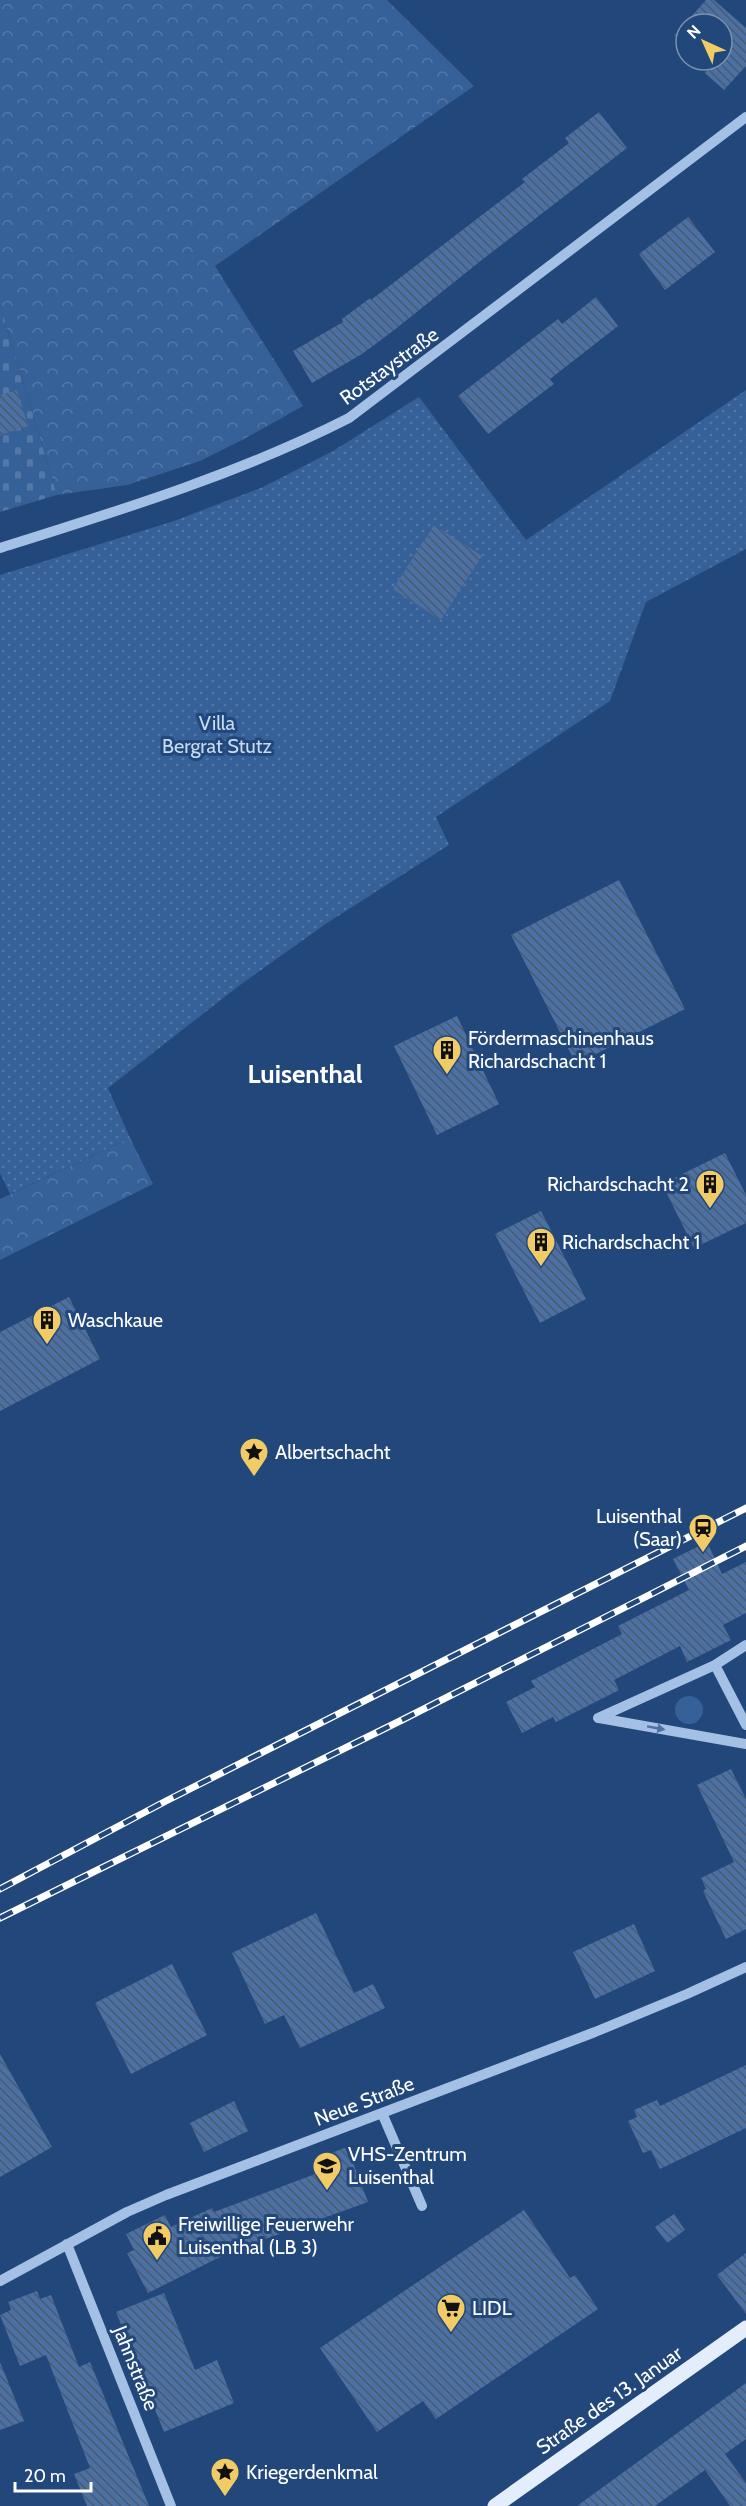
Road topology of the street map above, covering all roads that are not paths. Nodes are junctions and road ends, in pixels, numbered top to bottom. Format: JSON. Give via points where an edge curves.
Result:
{"nodes":[{"id":1,"x":746,"y":117,"type":"edge"},
{"id":2,"x":0,"y":548,"type":"edge"},
{"id":3,"x":746,"y":1645,"type":"edge"},
{"id":4,"x":715,"y":1665,"type":"junction"},
{"id":5,"x":746,"y":1725,"type":"edge"},
{"id":6,"x":746,"y":1744,"type":"edge"},
{"id":7,"x":746,"y":1967,"type":"edge"},
{"id":8,"x":382,"y":2113,"type":"junction"},
{"id":9,"x":422,"y":2206,"type":"dead end"},
{"id":10,"x":67,"y":2244,"type":"junction"},
{"id":11,"x":0,"y":2281,"type":"edge"},
{"id":12,"x":746,"y":2328,"type":"edge"},
{"id":13,"x":171,"y":2506,"type":"edge"},
{"id":14,"x":495,"y":2506,"type":"edge"}],
"edges":[{"from":1,"to":2,"type":"street","name":"Rotstaystraße","via":[[349,418],[249,463]]},
{"from":3,"to":4,"type":"street"},
{"from":4,"to":5,"type":"street"},
{"from":4,"to":6,"type":"street","one_way":true,"via":[[598,1718]]},
{"from":7,"to":8,"type":"street","name":"Neue Straße","via":[[595,2032]]},
{"from":8,"to":9,"type":"street"},
{"from":8,"to":10,"type":"street","name":"Neue Straße","via":[[166,2195]]},
{"from":10,"to":11,"type":"street","name":"Neue Straße"},
{"from":10,"to":13,"type":"street","name":"Jahnstraße"},
{"from":12,"to":14,"type":"main road","name":"Straße des 13. Januar"}]}
